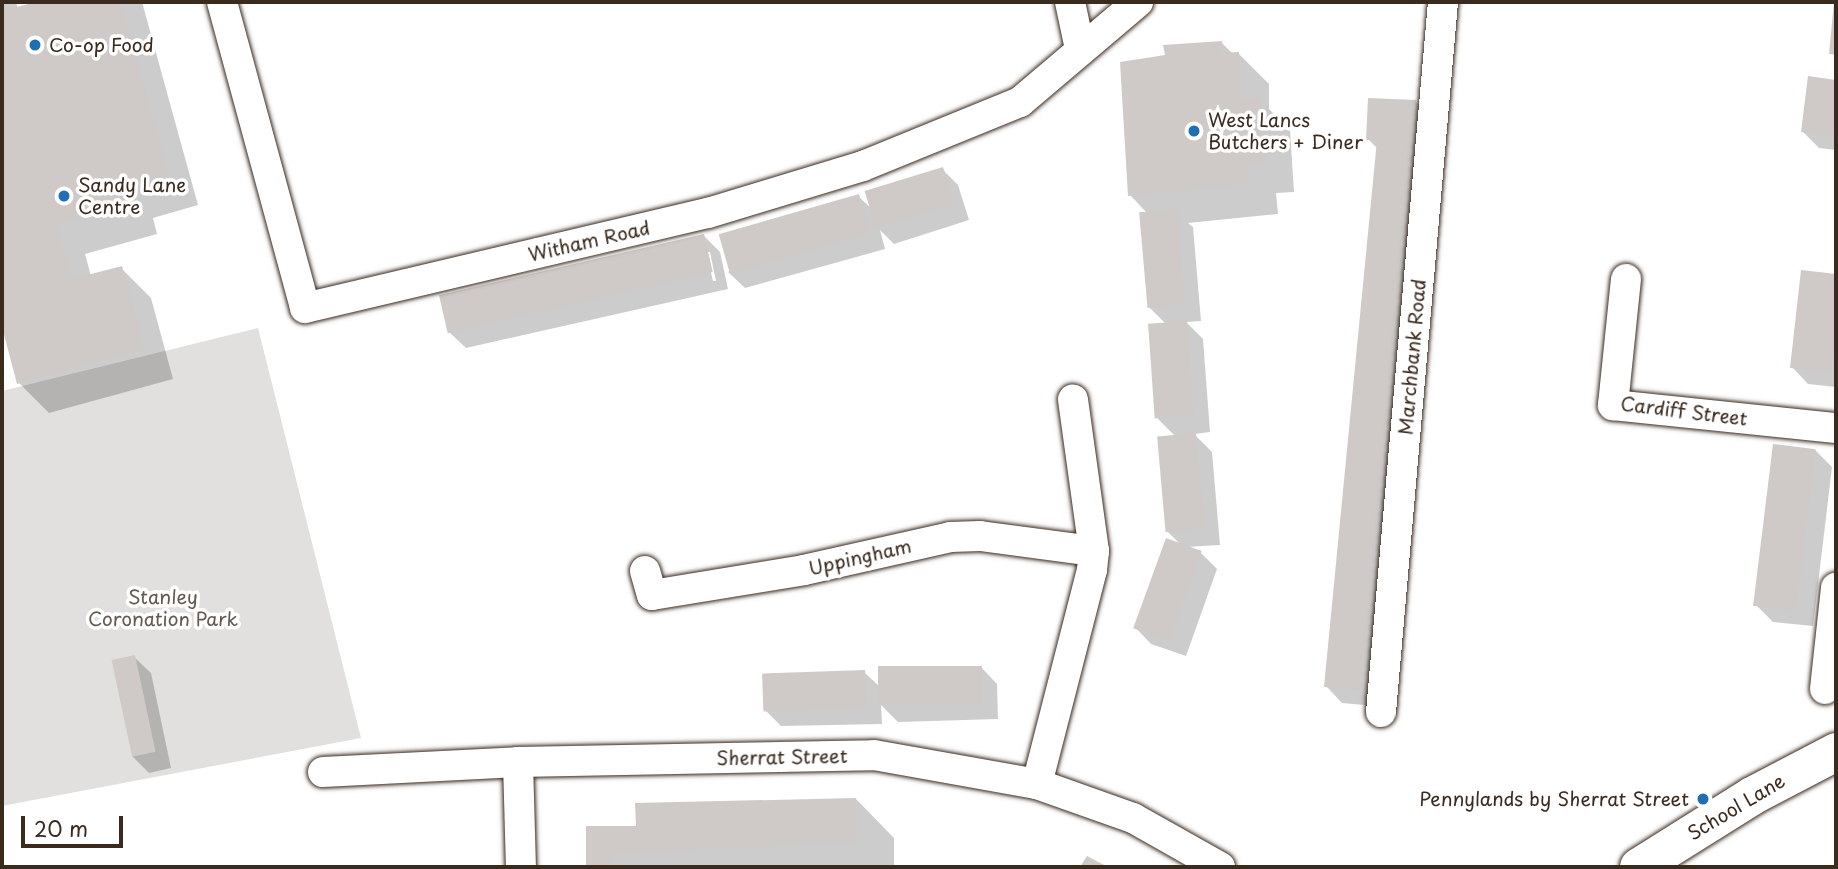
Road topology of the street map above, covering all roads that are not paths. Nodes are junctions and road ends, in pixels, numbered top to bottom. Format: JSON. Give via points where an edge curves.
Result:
{"nodes":[{"id":1,"x":222,"y":2,"type":"edge"},
{"id":2,"x":1070,"y":2,"type":"edge"},
{"id":3,"x":1138,"y":2,"type":"edge"},
{"id":4,"x":1443,"y":2,"type":"edge"},
{"id":5,"x":1080,"y":48,"type":"junction"},
{"id":6,"x":1626,"y":279,"type":"dead end"},
{"id":7,"x":1073,"y":399,"type":"dead end"},
{"id":8,"x":1836,"y":428,"type":"edge"},
{"id":9,"x":1094,"y":551,"type":"junction"},
{"id":10,"x":645,"y":571,"type":"dead end"},
{"id":11,"x":1836,"y":589,"type":"edge"},
{"id":12,"x":1832,"y":655,"type":"edge"},
{"id":13,"x":1825,"y":690,"type":"dead end"},
{"id":14,"x":1381,"y":712,"type":"dead end"},
{"id":15,"x":1836,"y":752,"type":"edge"},
{"id":16,"x":518,"y":762,"type":"junction"},
{"id":17,"x":323,"y":772,"type":"dead end"},
{"id":18,"x":1037,"y":784,"type":"junction"},
{"id":19,"x":521,"y":867,"type":"edge"},
{"id":20,"x":1220,"y":867,"type":"edge"},
{"id":21,"x":1639,"y":867,"type":"edge"}],
"edges":[{"from":1,"to":5,"type":"street","name":"Witham Road","via":[[305,308],[708,213],[863,166],[1020,102]]},
{"from":2,"to":5,"type":"street"},
{"from":3,"to":5,"type":"street","name":"Witham Road"},
{"from":4,"to":14,"type":"street","name":"Marchbank Road"},
{"from":6,"to":8,"type":"street","name":"Cardiff Street","via":[[1613,405]]},
{"from":7,"to":9,"type":"street"},
{"from":9,"to":10,"type":"street","name":"Uppingham","via":[[1000,538],[950,537],[804,570],[652,595]]},
{"from":9,"to":18,"type":"street"},
{"from":11,"to":12,"type":"street"},
{"from":12,"to":13,"type":"street"},
{"from":15,"to":21,"type":"street","name":"School Lane","via":[[1763,789]]},
{"from":16,"to":17,"type":"street","name":"Sherrat Street"},
{"from":16,"to":18,"type":"street","name":"Sherrat Street","via":[[874,755]]},
{"from":16,"to":19,"type":"street"},
{"from":18,"to":20,"type":"street","name":"Sherrat Street","via":[[1133,818]]}]}
